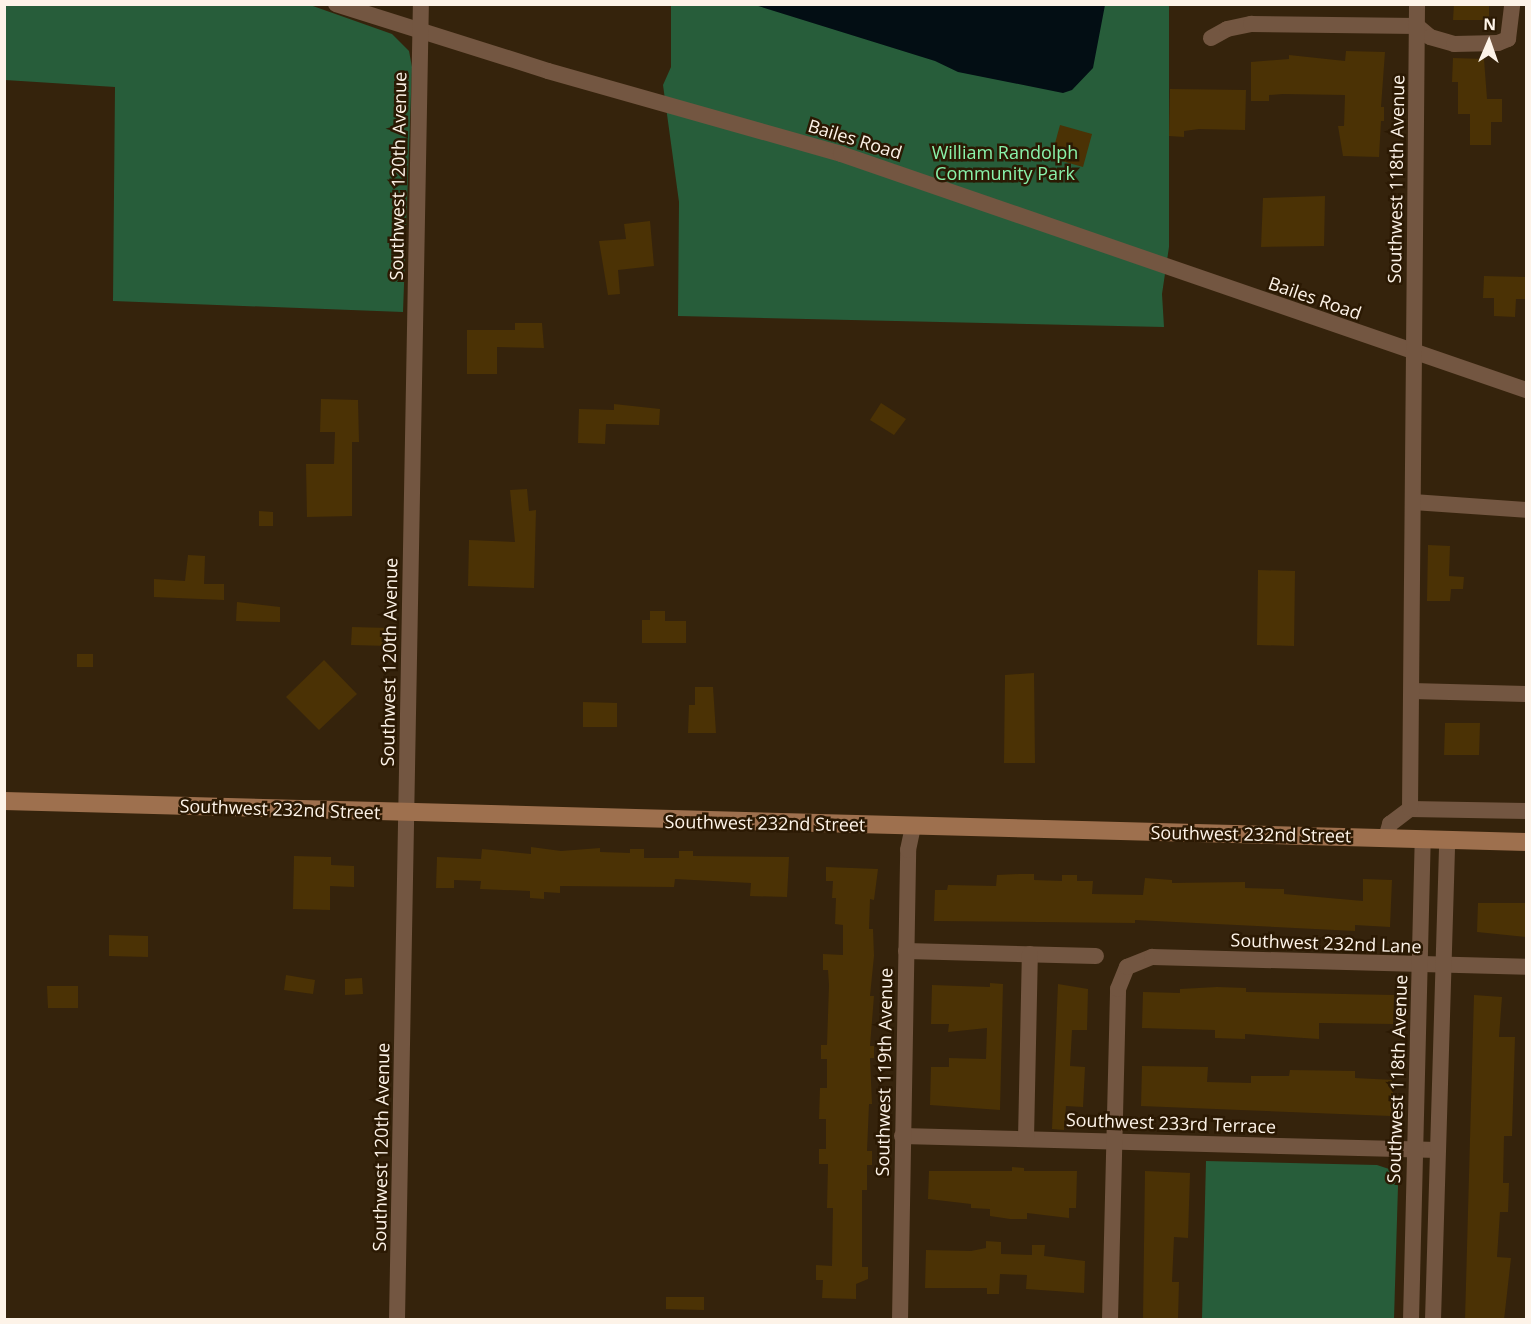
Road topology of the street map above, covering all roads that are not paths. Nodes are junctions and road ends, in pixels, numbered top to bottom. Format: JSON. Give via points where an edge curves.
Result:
{"nodes":[{"id":1,"x":336,"y":4,"type":"edge"},
{"id":2,"x":421,"y":4,"type":"edge"},
{"id":3,"x":1417,"y":4,"type":"edge"},
{"id":4,"x":1512,"y":4,"type":"edge"},
{"id":5,"x":1417,"y":26,"type":"junction"},
{"id":6,"x":421,"y":33,"type":"junction"},
{"id":7,"x":1211,"y":38,"type":"dead end"},
{"id":8,"x":1413,"y":354,"type":"junction"},
{"id":9,"x":1527,"y":390,"type":"edge"},
{"id":10,"x":1413,"y":502,"type":"junction"},
{"id":11,"x":1527,"y":510,"type":"edge"},
{"id":12,"x":1412,"y":691,"type":"junction"},
{"id":13,"x":1527,"y":694,"type":"edge"},
{"id":14,"x":4,"y":801,"type":"edge"},
{"id":15,"x":1410,"y":809,"type":"junction"},
{"id":16,"x":1527,"y":811,"type":"edge"},
{"id":17,"x":407,"y":813,"type":"junction"},
{"id":18,"x":913,"y":826,"type":"junction"},
{"id":19,"x":1386,"y":838,"type":"junction"},
{"id":20,"x":1423,"y":839,"type":"junction"},
{"id":21,"x":1447,"y":840,"type":"junction"},
{"id":22,"x":1527,"y":842,"type":"edge"},
{"id":23,"x":906,"y":951,"type":"junction"},
{"id":24,"x":1030,"y":954,"type":"junction"},
{"id":25,"x":1096,"y":956,"type":"dead end"},
{"id":26,"x":1420,"y":965,"type":"junction"},
{"id":27,"x":1443,"y":966,"type":"junction"},
{"id":28,"x":1527,"y":967,"type":"edge"},
{"id":29,"x":902,"y":1136,"type":"junction"},
{"id":30,"x":1026,"y":1139,"type":"junction"},
{"id":31,"x":1114,"y":1141,"type":"junction"},
{"id":32,"x":1415,"y":1149,"type":"junction"},
{"id":33,"x":1438,"y":1150,"type":"junction"},
{"id":34,"x":397,"y":1320,"type":"edge"},
{"id":35,"x":900,"y":1320,"type":"edge"},
{"id":36,"x":1110,"y":1320,"type":"edge"},
{"id":37,"x":1410,"y":1320,"type":"edge"},
{"id":38,"x":1433,"y":1320,"type":"edge"}],
"edges":[{"from":1,"to":6,"type":"street","name":"Bailes Road"},
{"from":2,"to":6,"type":"street","name":"Southwest 120th Avenue"},
{"from":3,"to":5,"type":"street","name":"Southwest 118th Avenue"},
{"from":4,"to":5,"type":"street","via":[[1508,39],[1485,45],[1438,40]]},
{"from":5,"to":7,"type":"street","via":[[1251,24],[1227,29]]},
{"from":5,"to":8,"type":"street","name":"Southwest 118th Avenue"},
{"from":6,"to":8,"type":"street","name":"Bailes Road","via":[[841,154],[1036,219]]},
{"from":6,"to":17,"type":"street","name":"Southwest 120th Avenue"},
{"from":8,"to":9,"type":"street","name":"Bailes Road"},
{"from":8,"to":10,"type":"street","name":"Southwest 118th Avenue"},
{"from":10,"to":11,"type":"street"},
{"from":10,"to":12,"type":"street","name":"Southwest 118th Avenue"},
{"from":12,"to":13,"type":"street"},
{"from":12,"to":15,"type":"street","name":"Southwest 118th Avenue"},
{"from":14,"to":17,"type":"street","name":"Southwest 232nd Street"},
{"from":15,"to":16,"type":"street"},
{"from":15,"to":19,"type":"street","via":[[1390,824]]},
{"from":17,"to":18,"type":"street","name":"Southwest 232nd Street"},
{"from":17,"to":34,"type":"street","name":"Southwest 120th Avenue"},
{"from":18,"to":19,"type":"street","name":"Southwest 232nd Street"},
{"from":18,"to":23,"type":"street","name":"Southwest 119th Avenue","via":[[908,850]]},
{"from":19,"to":20,"type":"street","name":"Southwest 232nd Street"},
{"from":20,"to":21,"type":"street","name":"Southwest 232nd Street"},
{"from":20,"to":26,"type":"street","name":"Southwest 118th Avenue"},
{"from":21,"to":22,"type":"street","name":"Southwest 232nd Street"},
{"from":21,"to":27,"type":"street"},
{"from":23,"to":24,"type":"street"},
{"from":23,"to":29,"type":"street","name":"Southwest 119th Avenue"},
{"from":24,"to":25,"type":"street"},
{"from":24,"to":30,"type":"street"},
{"from":26,"to":27,"type":"street","name":"Southwest 232nd Lane"},
{"from":26,"to":31,"type":"street","name":"Southwest 232nd Lane","via":[[1152,957],[1126,967],[1118,989]]},
{"from":26,"to":32,"type":"street","name":"Southwest 118th Avenue"},
{"from":27,"to":28,"type":"street","name":"Southwest 232nd Lane"},
{"from":27,"to":33,"type":"street"},
{"from":29,"to":30,"type":"street","name":"Southwest 233rd Terrace"},
{"from":29,"to":35,"type":"street","name":"Southwest 119th Avenue"},
{"from":30,"to":31,"type":"street","name":"Southwest 233rd Terrace"},
{"from":31,"to":32,"type":"street","name":"Southwest 233rd Terrace"},
{"from":31,"to":36,"type":"street"},
{"from":32,"to":33,"type":"street","name":"Southwest 233rd Terrace"},
{"from":32,"to":37,"type":"street","name":"Southwest 118th Avenue"},
{"from":33,"to":38,"type":"street"}]}
